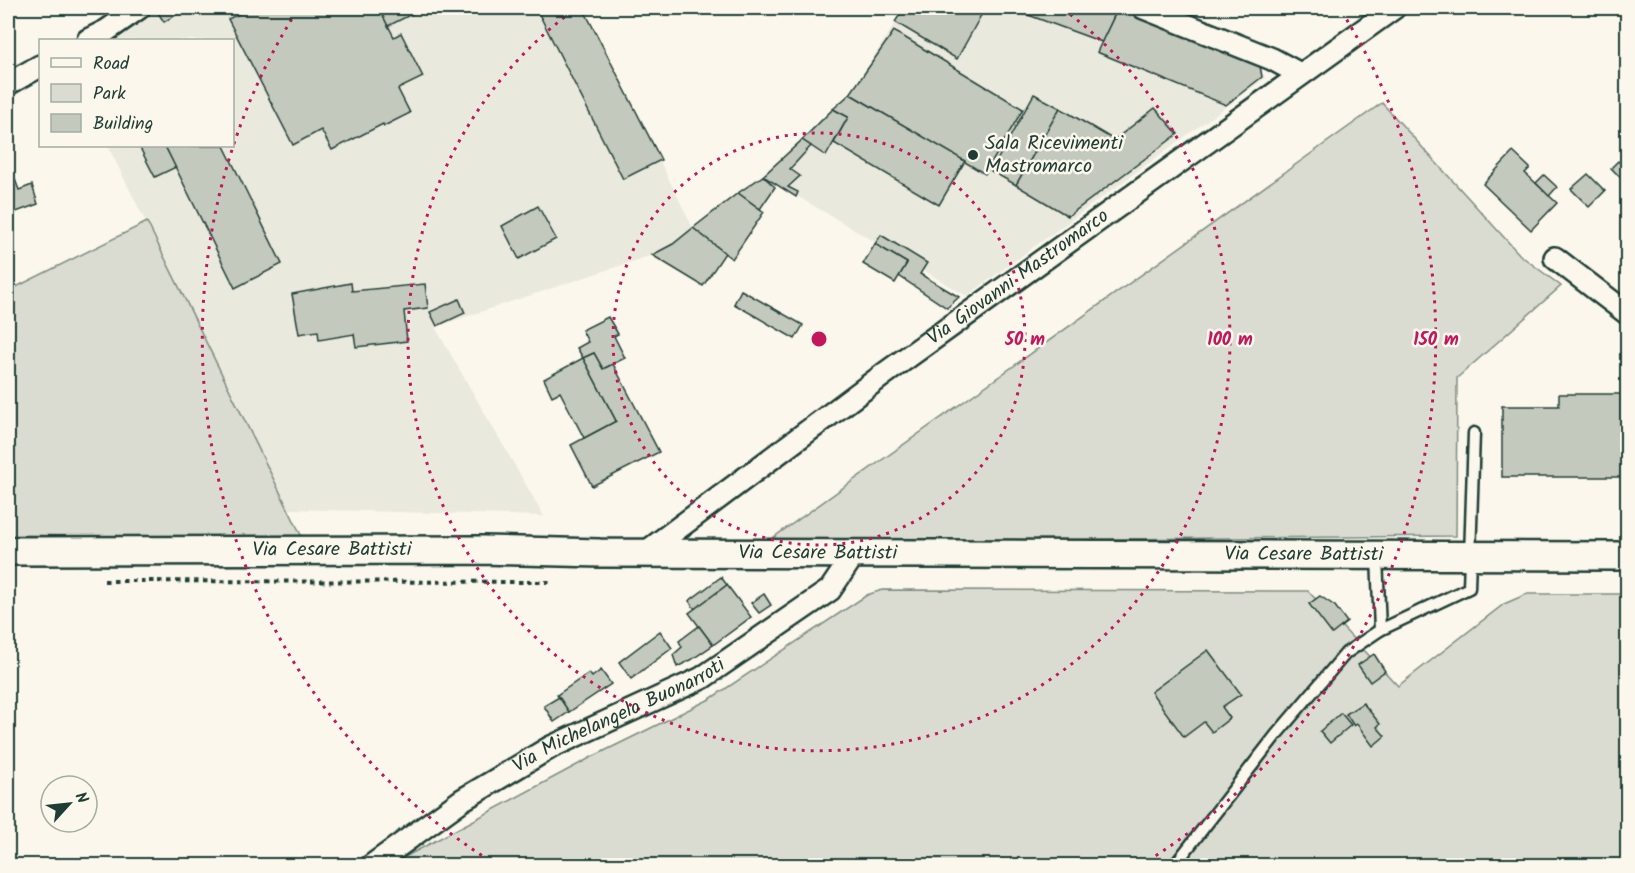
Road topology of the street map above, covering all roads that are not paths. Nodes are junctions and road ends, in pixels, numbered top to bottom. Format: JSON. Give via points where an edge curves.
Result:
{"nodes":[{"id":1,"x":139,"y":8,"type":"edge"},
{"id":2,"x":1144,"y":8,"type":"edge"},
{"id":3,"x":1394,"y":8,"type":"edge"},
{"id":4,"x":90,"y":39,"type":"edge"},
{"id":5,"x":39,"y":67,"type":"edge"},
{"id":6,"x":1300,"y":74,"type":"junction"},
{"id":7,"x":8,"y":84,"type":"edge"},
{"id":8,"x":1555,"y":258,"type":"dead end"},
{"id":9,"x":1628,"y":314,"type":"edge"},
{"id":10,"x":1474,"y":433,"type":"dead end"},
{"id":11,"x":8,"y":551,"type":"edge"},
{"id":12,"x":645,"y":553,"type":"junction"},
{"id":13,"x":855,"y":553,"type":"junction"},
{"id":14,"x":1377,"y":556,"type":"junction"},
{"id":15,"x":1471,"y":556,"type":"junction"},
{"id":16,"x":1628,"y":556,"type":"edge"},
{"id":17,"x":1380,"y":630,"type":"junction"},
{"id":18,"x":371,"y":866,"type":"edge"},
{"id":19,"x":1174,"y":866,"type":"edge"}],
"edges":[{"from":1,"to":4,"type":"street"},
{"from":2,"to":6,"type":"street"},
{"from":3,"to":6,"type":"street","name":"Via Giovanni Mastromarco"},
{"from":5,"to":7,"type":"street"},
{"from":6,"to":12,"type":"street","name":"Via Giovanni Mastromarco","via":[[887,372]]},
{"from":8,"to":9,"type":"street"},
{"from":10,"to":15,"type":"lane"},
{"from":11,"to":12,"type":"street","name":"Via Cesare Battisti"},
{"from":12,"to":13,"type":"street","name":"Via Cesare Battisti"},
{"from":13,"to":14,"type":"street","name":"Via Cesare Battisti"},
{"from":13,"to":18,"type":"street","name":"Via Michelangelo Buonarroti","via":[[830,590],[702,678],[551,747],[462,800]]},
{"from":14,"to":15,"type":"street","name":"Via Cesare Battisti"},
{"from":14,"to":17,"type":"lane"},
{"from":15,"to":16,"type":"street","name":"Via Cesare Battisti"},
{"from":15,"to":17,"type":"lane","via":[[1469,588]]},
{"from":17,"to":19,"type":"lane","via":[[1346,653]]}]}
